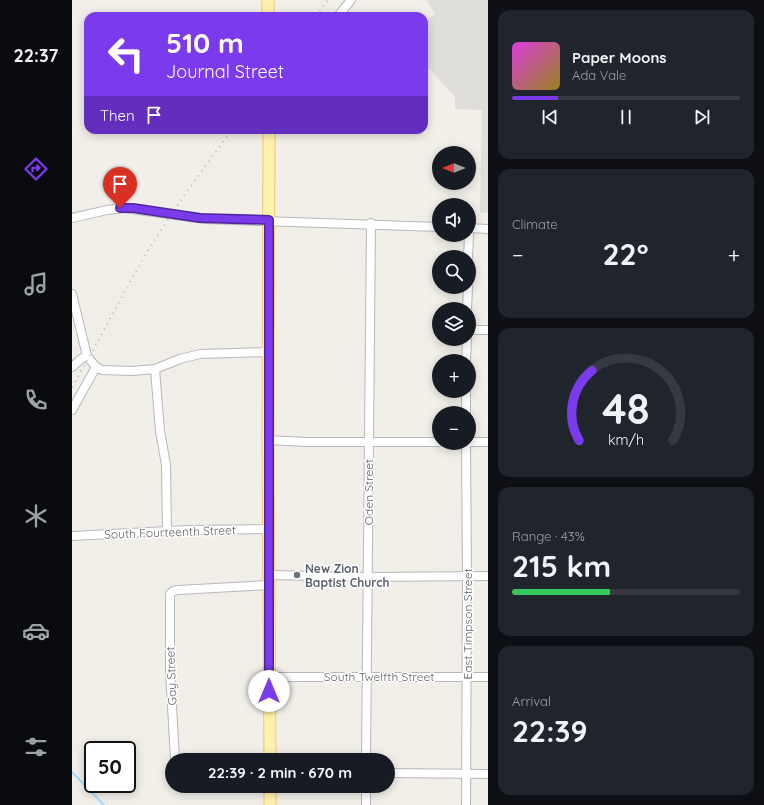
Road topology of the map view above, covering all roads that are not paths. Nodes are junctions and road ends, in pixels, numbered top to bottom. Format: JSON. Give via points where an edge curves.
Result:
{"nodes":[{"id":1,"x":268,"y":0,"type":"edge"},
{"id":2,"x":351,"y":0,"type":"edge"},
{"id":3,"x":268,"y":12,"type":"edge"},
{"id":4,"x":341,"y":12,"type":"edge"},
{"id":5,"x":269,"y":134,"type":"edge"},
{"id":6,"x":72,"y":218,"type":"edge"},
{"id":7,"x":269,"y":220,"type":"junction"},
{"id":8,"x":371,"y":223,"type":"junction"},
{"id":9,"x":432,"y":226,"type":"edge"},
{"id":10,"x":476,"y":228,"type":"edge"},
{"id":11,"x":488,"y":229,"type":"edge"},
{"id":12,"x":72,"y":294,"type":"edge"},
{"id":13,"x":75,"y":316,"type":"edge"},
{"id":14,"x":476,"y":330,"type":"edge"},
{"id":15,"x":488,"y":330,"type":"edge"},
{"id":16,"x":268,"y":352,"type":"junction"},
{"id":17,"x":87,"y":356,"type":"junction"},
{"id":18,"x":72,"y":367,"type":"edge"},
{"id":19,"x":96,"y":367,"type":"junction"},
{"id":20,"x":155,"y":369,"type":"junction"},
{"id":21,"x":72,"y":410,"type":"edge"},
{"id":22,"x":268,"y":440,"type":"junction"},
{"id":23,"x":368,"y":442,"type":"junction"},
{"id":24,"x":432,"y":442,"type":"edge"},
{"id":25,"x":476,"y":442,"type":"edge"},
{"id":26,"x":488,"y":442,"type":"edge"},
{"id":27,"x":466,"y":450,"type":"edge"},
{"id":28,"x":268,"y":529,"type":"junction"},
{"id":29,"x":167,"y":531,"type":"junction"},
{"id":30,"x":72,"y":536,"type":"edge"},
{"id":31,"x":467,"y":576,"type":"junction"},
{"id":32,"x":488,"y":576,"type":"edge"},
{"id":33,"x":368,"y":577,"type":"junction"},
{"id":34,"x":269,"y":580,"type":"junction"},
{"id":35,"x":366,"y":676,"type":"junction"},
{"id":36,"x":269,"y":677,"type":"junction"},
{"id":37,"x":467,"y":677,"type":"junction"},
{"id":38,"x":488,"y":677,"type":"edge"},
{"id":39,"x":175,"y":753,"type":"edge"},
{"id":40,"x":270,"y":753,"type":"edge"},
{"id":41,"x":366,"y":753,"type":"edge"},
{"id":42,"x":395,"y":773,"type":"edge"},
{"id":43,"x":467,"y":774,"type":"junction"},
{"id":44,"x":488,"y":774,"type":"edge"},
{"id":45,"x":270,"y":793,"type":"edge"},
{"id":46,"x":366,"y":793,"type":"edge"},
{"id":47,"x":270,"y":805,"type":"edge"},
{"id":48,"x":366,"y":805,"type":"edge"},
{"id":49,"x":466,"y":805,"type":"edge"}],
"edges":[{"from":1,"to":3,"type":"main road"},
{"from":2,"to":4,"type":"street"},
{"from":5,"to":7,"type":"main road"},
{"from":6,"to":7,"type":"street","via":[[124,208],[200,218]]},
{"from":7,"to":8,"type":"street"},
{"from":7,"to":16,"type":"main road"},
{"from":8,"to":9,"type":"street"},
{"from":8,"to":23,"type":"street","name":"Oden Street"},
{"from":10,"to":11,"type":"street"},
{"from":12,"to":13,"type":"street"},
{"from":13,"to":17,"type":"street"},
{"from":14,"to":15,"type":"street"},
{"from":16,"to":20,"type":"street","via":[[193,355]]},
{"from":16,"to":22,"type":"main road"},
{"from":17,"to":18,"type":"street"},
{"from":17,"to":19,"type":"street"},
{"from":19,"to":20,"type":"street","via":[[106,371]]},
{"from":19,"to":21,"type":"street"},
{"from":20,"to":29,"type":"street","via":[[160,431],[166,465]]},
{"from":22,"to":23,"type":"street"},
{"from":22,"to":28,"type":"main road"},
{"from":23,"to":24,"type":"street"},
{"from":23,"to":33,"type":"street","name":"Oden Street"},
{"from":25,"to":26,"type":"street"},
{"from":27,"to":31,"type":"street","name":"East Timpson Street"},
{"from":28,"to":29,"type":"street","name":"South Fourteenth Street"},
{"from":28,"to":34,"type":"main road"},
{"from":29,"to":30,"type":"street","name":"South Fourteenth Street"},
{"from":31,"to":32,"type":"street"},
{"from":31,"to":33,"type":"street"},
{"from":31,"to":37,"type":"street","name":"East Timpson Street"},
{"from":33,"to":34,"type":"street"},
{"from":33,"to":35,"type":"street","name":"Oden Street"},
{"from":34,"to":36,"type":"main road"},
{"from":34,"to":39,"type":"street","name":"Gay Street","via":[[176,590],[170,593],[170,670]]},
{"from":35,"to":36,"type":"street","name":"South Twelfth Street"},
{"from":35,"to":37,"type":"street","name":"South Twelfth Street"},
{"from":35,"to":41,"type":"street","name":"Oden Street"},
{"from":36,"to":40,"type":"main road"},
{"from":37,"to":38,"type":"street","name":"South Twelfth Street"},
{"from":37,"to":43,"type":"street","name":"East Timpson Street"},
{"from":42,"to":43,"type":"street"},
{"from":43,"to":44,"type":"street"},
{"from":43,"to":49,"type":"street","name":"East Timpson Street"},
{"from":45,"to":47,"type":"main road"},
{"from":46,"to":48,"type":"street"}]}
